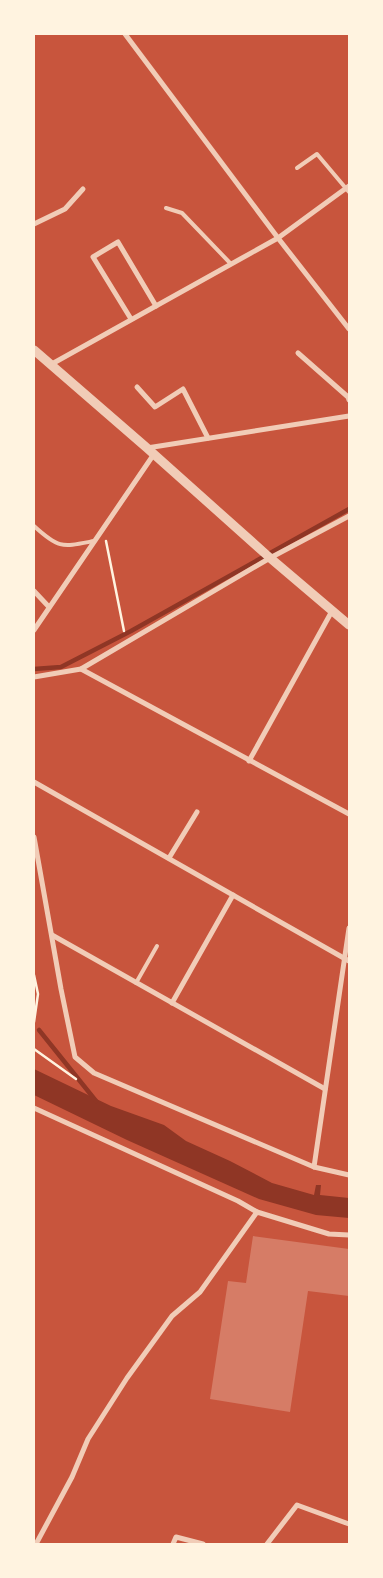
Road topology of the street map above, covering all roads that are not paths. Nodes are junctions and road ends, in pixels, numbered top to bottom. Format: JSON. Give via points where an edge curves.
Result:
{"nodes":[{"id":1,"x":125,"y":34,"type":"edge"},
{"id":2,"x":297,"y":168,"type":"dead end"},
{"id":3,"x":83,"y":189,"type":"dead end"},
{"id":4,"x":348,"y":189,"type":"edge"},
{"id":5,"x":166,"y":208,"type":"dead end"},
{"id":6,"x":34,"y":224,"type":"edge"},
{"id":7,"x":278,"y":238,"type":"junction"},
{"id":8,"x":232,"y":264,"type":"junction"},
{"id":9,"x":156,"y":306,"type":"junction"},
{"id":10,"x":132,"y":319,"type":"junction"},
{"id":11,"x":349,"y":328,"type":"edge"},
{"id":12,"x":34,"y":350,"type":"edge"},
{"id":13,"x":298,"y":353,"type":"dead end"},
{"id":14,"x":50,"y":364,"type":"junction"},
{"id":15,"x":137,"y":387,"type":"dead end"},
{"id":16,"x":349,"y":400,"type":"edge"},
{"id":17,"x":349,"y":416,"type":"edge"},
{"id":18,"x":208,"y":438,"type":"junction"},
{"id":19,"x":151,"y":451,"type":"junction"},
{"id":20,"x":349,"y":516,"type":"edge"},
{"id":21,"x":34,"y":526,"type":"edge"},
{"id":22,"x":94,"y":541,"type":"junction"},
{"id":23,"x":267,"y":555,"type":"junction"},
{"id":24,"x":34,"y":591,"type":"edge"},
{"id":25,"x":49,"y":608,"type":"junction"},
{"id":26,"x":332,"y":611,"type":"junction"},
{"id":27,"x":349,"y":625,"type":"edge"},
{"id":28,"x":34,"y":630,"type":"edge"},
{"id":29,"x":82,"y":669,"type":"junction"},
{"id":30,"x":34,"y":678,"type":"edge"},
{"id":31,"x":249,"y":761,"type":"junction"},
{"id":32,"x":34,"y":782,"type":"edge"},
{"id":33,"x":197,"y":812,"type":"dead end"},
{"id":34,"x":349,"y":814,"type":"edge"},
{"id":35,"x":34,"y":837,"type":"edge"},
{"id":36,"x":169,"y":858,"type":"junction"},
{"id":37,"x":233,"y":895,"type":"junction"},
{"id":38,"x":349,"y":928,"type":"edge"},
{"id":39,"x":52,"y":935,"type":"junction"},
{"id":40,"x":158,"y":946,"type":"dead end"},
{"id":41,"x":347,"y":959,"type":"edge"},
{"id":42,"x":136,"y":983,"type":"junction"},
{"id":43,"x":172,"y":1003,"type":"junction"},
{"id":44,"x":325,"y":1089,"type":"junction"},
{"id":45,"x":34,"y":1108,"type":"edge"},
{"id":46,"x":314,"y":1167,"type":"junction"},
{"id":47,"x":349,"y":1176,"type":"edge"},
{"id":48,"x":258,"y":1212,"type":"junction"},
{"id":49,"x":349,"y":1235,"type":"edge"},
{"id":50,"x":349,"y":1524,"type":"edge"},
{"id":51,"x":36,"y":1544,"type":"edge"},
{"id":52,"x":173,"y":1544,"type":"edge"},
{"id":53,"x":202,"y":1544,"type":"edge"},
{"id":54,"x":267,"y":1544,"type":"edge"}],
"edges":[{"from":1,"to":7,"type":"street"},
{"from":2,"to":4,"type":"lane","via":[[317,154]]},
{"from":3,"to":6,"type":"street","via":[[65,209]]},
{"from":4,"to":7,"type":"street"},
{"from":5,"to":8,"type":"lane","via":[[182,213]]},
{"from":7,"to":8,"type":"street"},
{"from":7,"to":11,"type":"street"},
{"from":8,"to":9,"type":"street"},
{"from":9,"to":10,"type":"street"},
{"from":9,"to":10,"type":"street","via":[[118,242],[93,257]]},
{"from":10,"to":14,"type":"street"},
{"from":12,"to":14,"type":"street"},
{"from":13,"to":16,"type":"street"},
{"from":14,"to":19,"type":"street"},
{"from":15,"to":18,"type":"street","via":[[155,407],[183,389]]},
{"from":17,"to":18,"type":"street"},
{"from":18,"to":19,"type":"street"},
{"from":19,"to":22,"type":"street"},
{"from":19,"to":23,"type":"street"},
{"from":20,"to":23,"type":"street"},
{"from":21,"to":22,"type":"lane","via":[[50,540],[65,546]]},
{"from":22,"to":25,"type":"street"},
{"from":23,"to":26,"type":"street"},
{"from":23,"to":29,"type":"street"},
{"from":24,"to":25,"type":"street"},
{"from":25,"to":28,"type":"street"},
{"from":26,"to":27,"type":"street"},
{"from":26,"to":31,"type":"street"},
{"from":29,"to":30,"type":"street"},
{"from":29,"to":31,"type":"street"},
{"from":31,"to":34,"type":"street"},
{"from":32,"to":36,"type":"street"},
{"from":33,"to":36,"type":"street"},
{"from":35,"to":39,"type":"street"},
{"from":36,"to":37,"type":"street"},
{"from":37,"to":41,"type":"street"},
{"from":37,"to":43,"type":"street"},
{"from":38,"to":41,"type":"street"},
{"from":39,"to":42,"type":"street"},
{"from":39,"to":46,"type":"street","via":[[75,1057],[94,1073]]},
{"from":40,"to":42,"type":"lane"},
{"from":41,"to":44,"type":"street"},
{"from":42,"to":43,"type":"street"},
{"from":43,"to":44,"type":"street"},
{"from":44,"to":46,"type":"street"},
{"from":45,"to":48,"type":"street"},
{"from":46,"to":47,"type":"street"},
{"from":48,"to":49,"type":"street","via":[[329,1234]]},
{"from":48,"to":51,"type":"street","via":[[200,1292],[172,1316],[127,1378],[88,1439],[72,1477]]},
{"from":50,"to":54,"type":"street","via":[[297,1505]]},
{"from":52,"to":53,"type":"street","via":[[176,1537]]}]}
